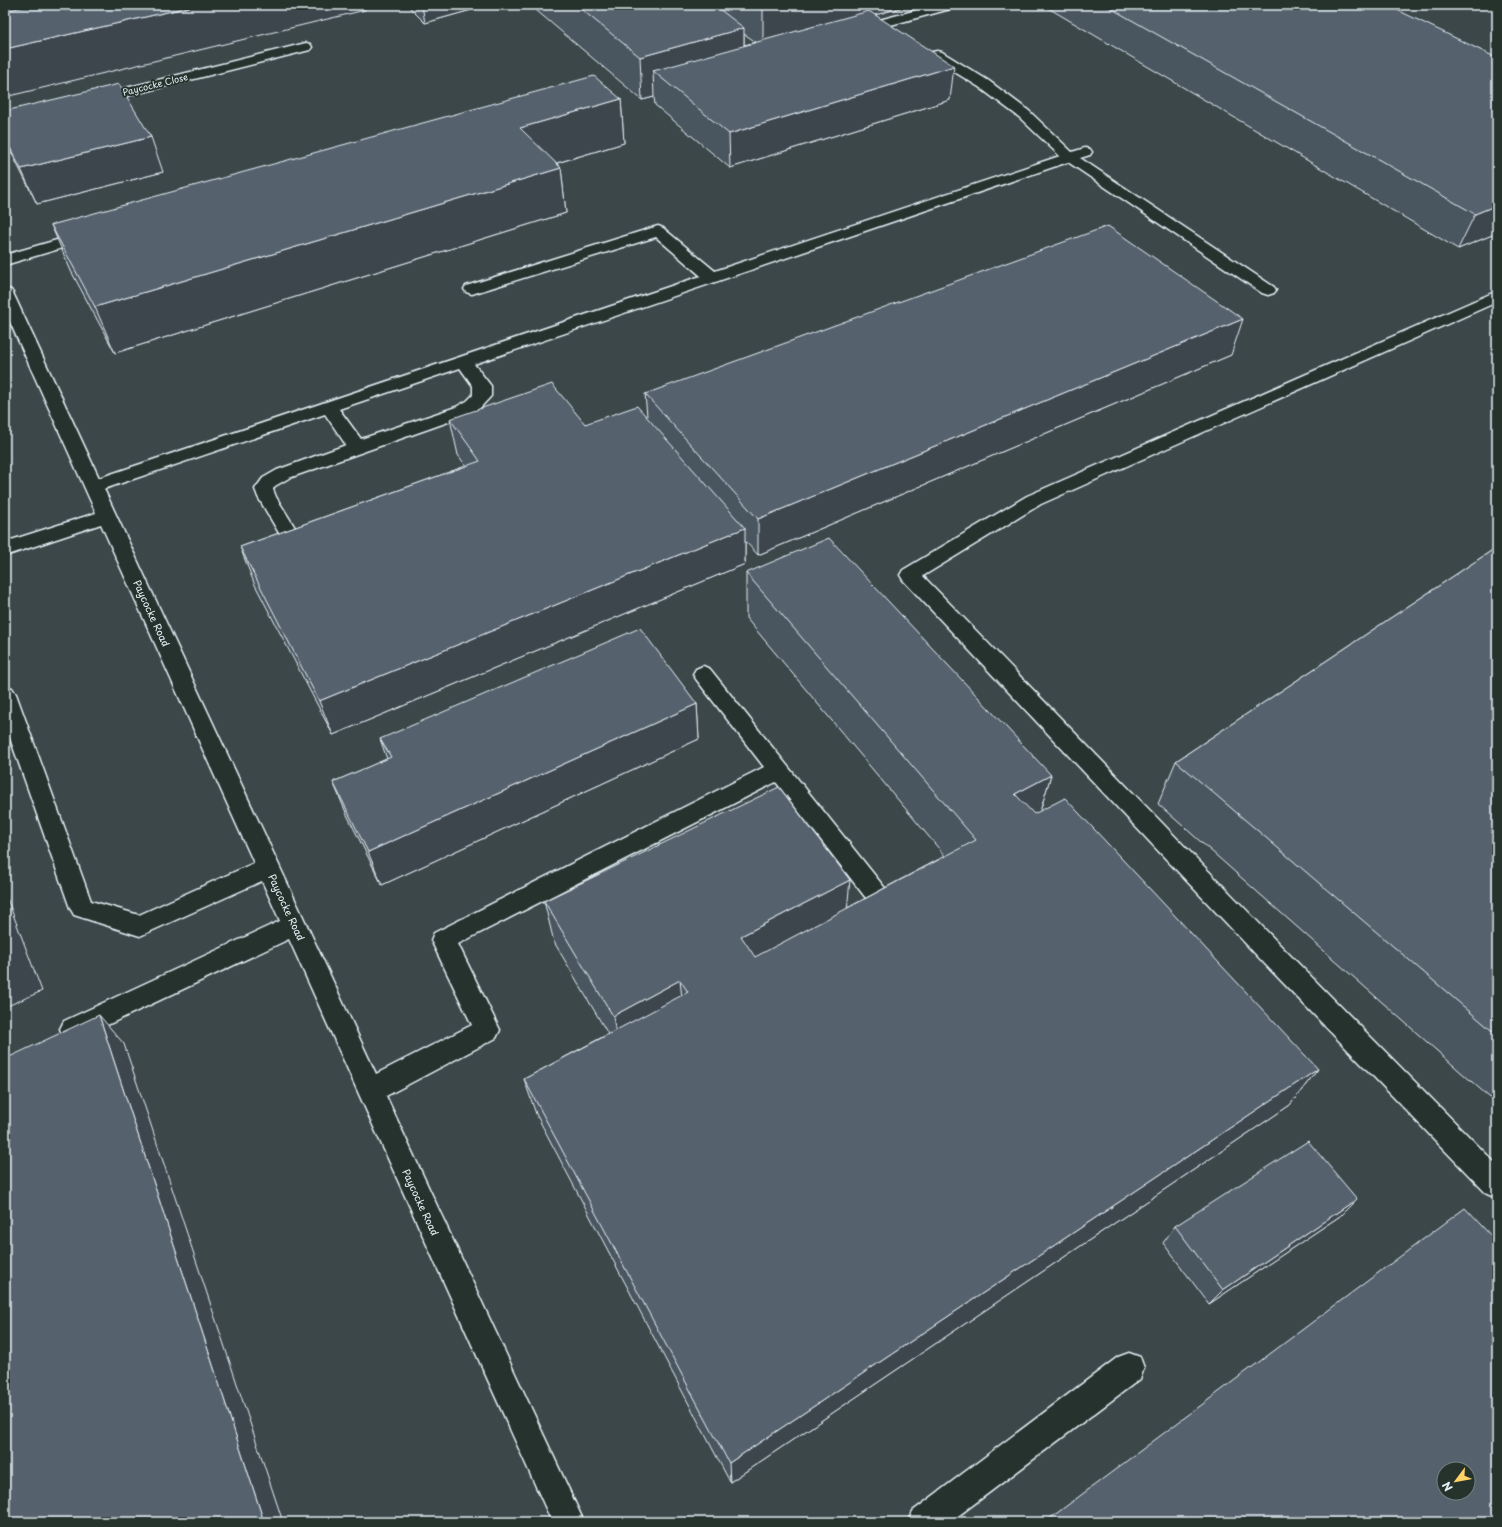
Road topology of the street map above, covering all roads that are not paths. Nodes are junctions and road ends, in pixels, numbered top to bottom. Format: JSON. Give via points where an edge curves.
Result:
{"nodes":[{"id":1,"x":950,"y":5,"type":"edge"},
{"id":2,"x":844,"y":33,"type":"edge"},
{"id":3,"x":306,"y":47,"type":"dead end"},
{"id":4,"x":937,"y":55,"type":"edge"},
{"id":5,"x":82,"y":103,"type":"edge"},
{"id":6,"x":1085,"y":152,"type":"dead end"},
{"id":7,"x":1069,"y":157,"type":"junction"},
{"id":8,"x":105,"y":231,"type":"edge"},
{"id":9,"x":5,"y":260,"type":"edge"},
{"id":10,"x":712,"y":277,"type":"junction"},
{"id":11,"x":472,"y":289,"type":"dead end"},
{"id":12,"x":1268,"y":290,"type":"dead end"},
{"id":13,"x":5,"y":293,"type":"edge"},
{"id":14,"x":1497,"y":296,"type":"edge"},
{"id":15,"x":463,"y":361,"type":"junction"},
{"id":16,"x":328,"y":406,"type":"junction"},
{"id":17,"x":357,"y":447,"type":"junction"},
{"id":18,"x":94,"y":486,"type":"junction"},
{"id":19,"x":107,"y":516,"type":"junction"},
{"id":20,"x":298,"y":547,"type":"edge"},
{"id":21,"x":5,"y":549,"type":"edge"},
{"id":22,"x":703,"y":674,"type":"dead end"},
{"id":23,"x":5,"y":694,"type":"edge"},
{"id":24,"x":779,"y":770,"type":"junction"},
{"id":25,"x":268,"y":868,"type":"junction"},
{"id":26,"x":884,"y":904,"type":"edge"},
{"id":27,"x":295,"y":925,"type":"junction"},
{"id":28,"x":55,"y":1037,"type":"edge"},
{"id":29,"x":370,"y":1090,"type":"junction"},
{"id":30,"x":1497,"y":1184,"type":"edge"},
{"id":31,"x":1128,"y":1368,"type":"dead end"},
{"id":32,"x":568,"y":1522,"type":"edge"},
{"id":33,"x":924,"y":1522,"type":"edge"}],
"edges":[{"from":1,"to":2,"type":"street"},
{"from":3,"to":5,"type":"street","name":"Paycocke Close"},
{"from":4,"to":7,"type":"street","via":[[984,84],[1024,114]]},
{"from":6,"to":7,"type":"street"},
{"from":7,"to":10,"type":"street"},
{"from":7,"to":12,"type":"street"},
{"from":8,"to":9,"type":"street"},
{"from":10,"to":11,"type":"street","via":[[658,231]]},
{"from":10,"to":15,"type":"street"},
{"from":13,"to":18,"type":"street","name":"Paycocke Road"},
{"from":14,"to":30,"type":"street","via":[[1034,500],[910,575],[1272,955]]},
{"from":15,"to":16,"type":"street"},
{"from":15,"to":17,"type":"street","via":[[482,386],[482,396],[473,405]]},
{"from":16,"to":17,"type":"street"},
{"from":16,"to":18,"type":"street"},
{"from":17,"to":20,"type":"street","via":[[284,474],[269,482],[264,489]]},
{"from":18,"to":19,"type":"street","name":"Paycocke Road"},
{"from":19,"to":21,"type":"street"},
{"from":19,"to":25,"type":"street","name":"Paycocke Road"},
{"from":22,"to":24,"type":"street"},
{"from":23,"to":25,"type":"street","via":[[82,908],[140,926]]},
{"from":24,"to":26,"type":"street"},
{"from":24,"to":29,"type":"street","via":[[443,940],[487,1030]]},
{"from":25,"to":27,"type":"street","name":"Paycocke Road"},
{"from":27,"to":28,"type":"street"},
{"from":27,"to":29,"type":"street","name":"Paycocke Road"},
{"from":29,"to":32,"type":"street","name":"Paycocke Road"},
{"from":31,"to":33,"type":"street"}]}
